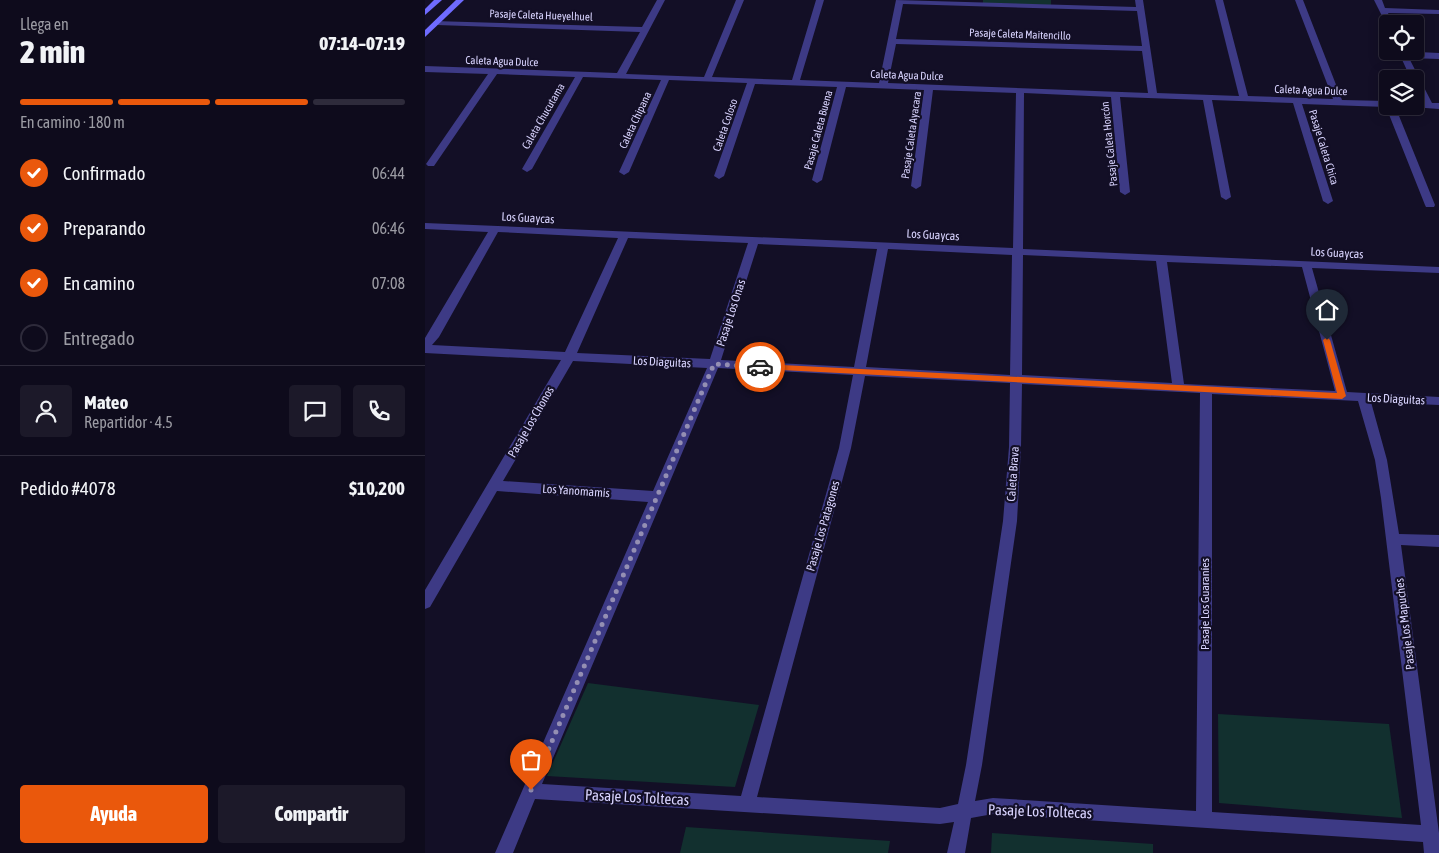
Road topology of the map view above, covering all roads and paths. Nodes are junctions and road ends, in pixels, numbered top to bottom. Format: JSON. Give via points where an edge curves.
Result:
{"nodes":[{"id":1,"x":438,"y":0,"type":"edge"},
{"id":2,"x":460,"y":0,"type":"edge"},
{"id":3,"x":661,"y":0,"type":"edge"},
{"id":4,"x":740,"y":0,"type":"edge"},
{"id":5,"x":820,"y":0,"type":"edge"},
{"id":6,"x":1219,"y":0,"type":"edge"},
{"id":7,"x":1299,"y":0,"type":"edge"},
{"id":8,"x":1377,"y":0,"type":"edge"},
{"id":9,"x":900,"y":1,"type":"edge"},
{"id":10,"x":978,"y":2,"type":"edge"},
{"id":11,"x":1059,"y":3,"type":"edge"},
{"id":12,"x":1140,"y":4,"type":"edge"},
{"id":13,"x":1383,"y":10,"type":"junction"},
{"id":14,"x":1439,"y":12,"type":"edge"},
{"id":15,"x":425,"y":13,"type":"edge"},
{"id":16,"x":1385,"y":15,"type":"edge"},
{"id":17,"x":437,"y":23,"type":"junction"},
{"id":18,"x":645,"y":30,"type":"junction"},
{"id":19,"x":425,"y":35,"type":"edge"},
{"id":20,"x":892,"y":41,"type":"junction"},
{"id":21,"x":1146,"y":50,"type":"junction"},
{"id":22,"x":1424,"y":55,"type":"edge"},
{"id":23,"x":1439,"y":56,"type":"edge"},
{"id":24,"x":1406,"y":60,"type":"edge"},
{"id":25,"x":425,"y":69,"type":"edge"},
{"id":26,"x":494,"y":72,"type":"junction"},
{"id":27,"x":580,"y":75,"type":"junction"},
{"id":28,"x":620,"y":76,"type":"junction"},
{"id":29,"x":666,"y":78,"type":"junction"},
{"id":30,"x":707,"y":79,"type":"junction"},
{"id":31,"x":752,"y":81,"type":"junction"},
{"id":32,"x":795,"y":83,"type":"junction"},
{"id":33,"x":841,"y":84,"type":"junction"},
{"id":34,"x":883,"y":86,"type":"junction"},
{"id":35,"x":929,"y":87,"type":"junction"},
{"id":36,"x":1020,"y":91,"type":"junction"},
{"id":37,"x":1115,"y":94,"type":"junction"},
{"id":38,"x":1153,"y":95,"type":"junction"},
{"id":39,"x":1207,"y":97,"type":"junction"},
{"id":40,"x":1244,"y":99,"type":"junction"},
{"id":41,"x":1297,"y":100,"type":"junction"},
{"id":42,"x":1338,"y":102,"type":"junction"},
{"id":43,"x":1379,"y":104,"type":"edge"},
{"id":44,"x":1424,"y":105,"type":"edge"},
{"id":45,"x":1428,"y":105,"type":"junction"},
{"id":46,"x":1439,"y":106,"type":"edge"},
{"id":47,"x":1393,"y":115,"type":"edge"},
{"id":48,"x":431,"y":164,"type":"dead end"},
{"id":49,"x":527,"y":169,"type":"dead end"},
{"id":50,"x":624,"y":172,"type":"dead end"},
{"id":51,"x":719,"y":176,"type":"dead end"},
{"id":52,"x":817,"y":180,"type":"dead end"},
{"id":53,"x":916,"y":186,"type":"dead end"},
{"id":54,"x":1125,"y":192,"type":"dead end"},
{"id":55,"x":1226,"y":197,"type":"dead end"},
{"id":56,"x":1327,"y":201,"type":"dead end"},
{"id":57,"x":1430,"y":205,"type":"dead end"},
{"id":58,"x":425,"y":226,"type":"edge"},
{"id":59,"x":495,"y":229,"type":"junction"},
{"id":60,"x":625,"y":234,"type":"junction"},
{"id":61,"x":754,"y":240,"type":"junction"},
{"id":62,"x":883,"y":246,"type":"junction"},
{"id":63,"x":1018,"y":252,"type":"junction"},
{"id":64,"x":1161,"y":258,"type":"junction"},
{"id":65,"x":1306,"y":264,"type":"junction"},
{"id":66,"x":1439,"y":270,"type":"edge"},
{"id":67,"x":425,"y":345,"type":"edge"},
{"id":68,"x":425,"y":349,"type":"edge"},
{"id":69,"x":569,"y":357,"type":"junction"},
{"id":70,"x":714,"y":364,"type":"junction"},
{"id":71,"x":860,"y":372,"type":"junction"},
{"id":72,"x":1016,"y":380,"type":"junction"},
{"id":73,"x":1179,"y":388,"type":"junction"},
{"id":74,"x":1206,"y":389,"type":"junction"},
{"id":75,"x":1342,"y":396,"type":"junction"},
{"id":76,"x":1363,"y":397,"type":"junction"},
{"id":77,"x":1439,"y":401,"type":"edge"},
{"id":78,"x":494,"y":486,"type":"junction"},
{"id":79,"x":657,"y":497,"type":"junction"},
{"id":80,"x":1394,"y":539,"type":"junction"},
{"id":81,"x":1439,"y":542,"type":"edge"},
{"id":82,"x":425,"y":603,"type":"edge"},
{"id":83,"x":531,"y":790,"type":"junction"},
{"id":84,"x":747,"y":803,"type":"junction"},
{"id":85,"x":966,"y":811,"type":"junction"},
{"id":86,"x":1204,"y":819,"type":"junction"},
{"id":87,"x":1430,"y":834,"type":"junction"},
{"id":88,"x":504,"y":853,"type":"edge"},
{"id":89,"x":956,"y":853,"type":"edge"},
{"id":90,"x":1433,"y":853,"type":"edge"}],
"edges":[{"from":1,"to":15,"type":"main road"},
{"from":2,"to":17,"type":"main road"},
{"from":3,"to":18,"type":"street"},
{"from":4,"to":30,"type":"street"},
{"from":5,"to":32,"type":"street"},
{"from":6,"to":40,"type":"street"},
{"from":7,"to":42,"type":"street"},
{"from":8,"to":13,"type":"street"},
{"from":9,"to":10,"type":"street"},
{"from":9,"to":20,"type":"street"},
{"from":10,"to":11,"type":"street"},
{"from":11,"to":12,"type":"street"},
{"from":12,"to":21,"type":"street"},
{"from":13,"to":14,"type":"street"},
{"from":13,"to":16,"type":"street"},
{"from":17,"to":18,"type":"street","name":"Pasaje Caleta Hueyelhuel"},
{"from":17,"to":19,"type":"main road"},
{"from":18,"to":28,"type":"street"},
{"from":20,"to":21,"type":"street","name":"Pasaje Caleta Maitencillo"},
{"from":20,"to":34,"type":"street"},
{"from":21,"to":38,"type":"street"},
{"from":22,"to":23,"type":"street"},
{"from":24,"to":45,"type":"street"},
{"from":25,"to":26,"type":"street","name":"Caleta Agua Dulce"},
{"from":26,"to":27,"type":"street","name":"Caleta Agua Dulce"},
{"from":26,"to":48,"type":"street"},
{"from":27,"to":28,"type":"street","name":"Caleta Agua Dulce"},
{"from":27,"to":49,"type":"street","name":"Caleta Chucutama"},
{"from":28,"to":29,"type":"street","name":"Caleta Agua Dulce"},
{"from":29,"to":30,"type":"street","name":"Caleta Agua Dulce"},
{"from":29,"to":50,"type":"street","name":"Caleta Chipana"},
{"from":30,"to":31,"type":"street","name":"Caleta Agua Dulce"},
{"from":31,"to":32,"type":"street","name":"Caleta Agua Dulce"},
{"from":31,"to":51,"type":"street","name":"Caleta Coloso"},
{"from":32,"to":33,"type":"street","name":"Caleta Agua Dulce"},
{"from":33,"to":34,"type":"street","name":"Caleta Agua Dulce"},
{"from":33,"to":52,"type":"street","name":"Pasaje Caleta Buena"},
{"from":34,"to":35,"type":"street","name":"Caleta Agua Dulce"},
{"from":35,"to":36,"type":"street","name":"Caleta Agua Dulce"},
{"from":35,"to":53,"type":"street","name":"Pasaje Caleta Ayacara"},
{"from":36,"to":37,"type":"street","name":"Caleta Agua Dulce"},
{"from":36,"to":63,"type":"street","name":"Caleta Brava"},
{"from":37,"to":38,"type":"street","name":"Caleta Agua Dulce"},
{"from":37,"to":54,"type":"street","name":"Pasaje Caleta Horcón"},
{"from":38,"to":39,"type":"street","name":"Caleta Agua Dulce"},
{"from":39,"to":40,"type":"street","name":"Caleta Agua Dulce"},
{"from":39,"to":55,"type":"street"},
{"from":40,"to":41,"type":"street","name":"Caleta Agua Dulce"},
{"from":41,"to":42,"type":"street","name":"Caleta Agua Dulce"},
{"from":41,"to":56,"type":"street","name":"Pasaje Caleta Chica"},
{"from":42,"to":43,"type":"street","name":"Caleta Agua Dulce"},
{"from":44,"to":45,"type":"street"},
{"from":45,"to":46,"type":"street"},
{"from":47,"to":57,"type":"street"},
{"from":58,"to":59,"type":"street","name":"Los Guaycas"},
{"from":59,"to":60,"type":"street","name":"Los Guaycas"},
{"from":59,"to":67,"type":"street","via":[[433,337]]},
{"from":60,"to":61,"type":"street","name":"Los Guaycas"},
{"from":60,"to":69,"type":"street","name":"Pasaje Los Chonos"},
{"from":61,"to":62,"type":"street","name":"Los Guaycas"},
{"from":61,"to":70,"type":"street","name":"Pasaje Los Onas"},
{"from":62,"to":63,"type":"street","name":"Los Guaycas"},
{"from":62,"to":71,"type":"street","name":"Pasaje Los Patagones"},
{"from":63,"to":64,"type":"street","name":"Los Guaycas"},
{"from":63,"to":72,"type":"street","name":"Caleta Brava"},
{"from":64,"to":65,"type":"street","name":"Los Guaycas"},
{"from":64,"to":73,"type":"street"},
{"from":65,"to":66,"type":"street","name":"Los Guaycas"},
{"from":65,"to":75,"type":"street"},
{"from":68,"to":69,"type":"street","name":"Los Diaguitas"},
{"from":69,"to":70,"type":"street","name":"Los Diaguitas"},
{"from":69,"to":78,"type":"street","name":"Pasaje Los Chonos"},
{"from":70,"to":71,"type":"street","name":"Los Diaguitas"},
{"from":70,"to":79,"type":"street","name":"Pasaje Los Onas"},
{"from":71,"to":72,"type":"street","name":"Los Diaguitas"},
{"from":71,"to":84,"type":"street","name":"Pasaje Los Patagones","via":[[845,448]]},
{"from":72,"to":73,"type":"street","name":"Los Diaguitas"},
{"from":72,"to":85,"type":"street","name":"Caleta Brava","via":[[1009,521]]},
{"from":73,"to":74,"type":"street","name":"Los Diaguitas"},
{"from":74,"to":75,"type":"street","name":"Los Diaguitas"},
{"from":74,"to":86,"type":"street","name":"Pasaje Los Guaraníes"},
{"from":75,"to":76,"type":"street","name":"Los Diaguitas"},
{"from":76,"to":77,"type":"street","name":"Los Diaguitas"},
{"from":76,"to":80,"type":"street","name":"Pasaje Los Mapuches","via":[[1381,460]]},
{"from":78,"to":79,"type":"street","name":"Los Yanomamis"},
{"from":78,"to":82,"type":"street","name":"Pasaje Los Chonos"},
{"from":79,"to":83,"type":"street","name":"Pasaje Los Onas"},
{"from":80,"to":81,"type":"street"},
{"from":80,"to":87,"type":"street","name":"Pasaje Los Mapuches"},
{"from":83,"to":84,"type":"street","name":"Pasaje Los Toltecas"},
{"from":83,"to":88,"type":"street","name":"Pasaje Los Onas"},
{"from":84,"to":85,"type":"street","name":"Pasaje Los Toltecas","via":[[940,816]]},
{"from":85,"to":86,"type":"street","name":"Pasaje Los Toltecas","via":[[993,806]]},
{"from":85,"to":89,"type":"street","name":"Caleta Brava"},
{"from":86,"to":87,"type":"street","name":"Pasaje Los Toltecas"},
{"from":87,"to":90,"type":"street","name":"Pasaje Los Mapuches"}]}
